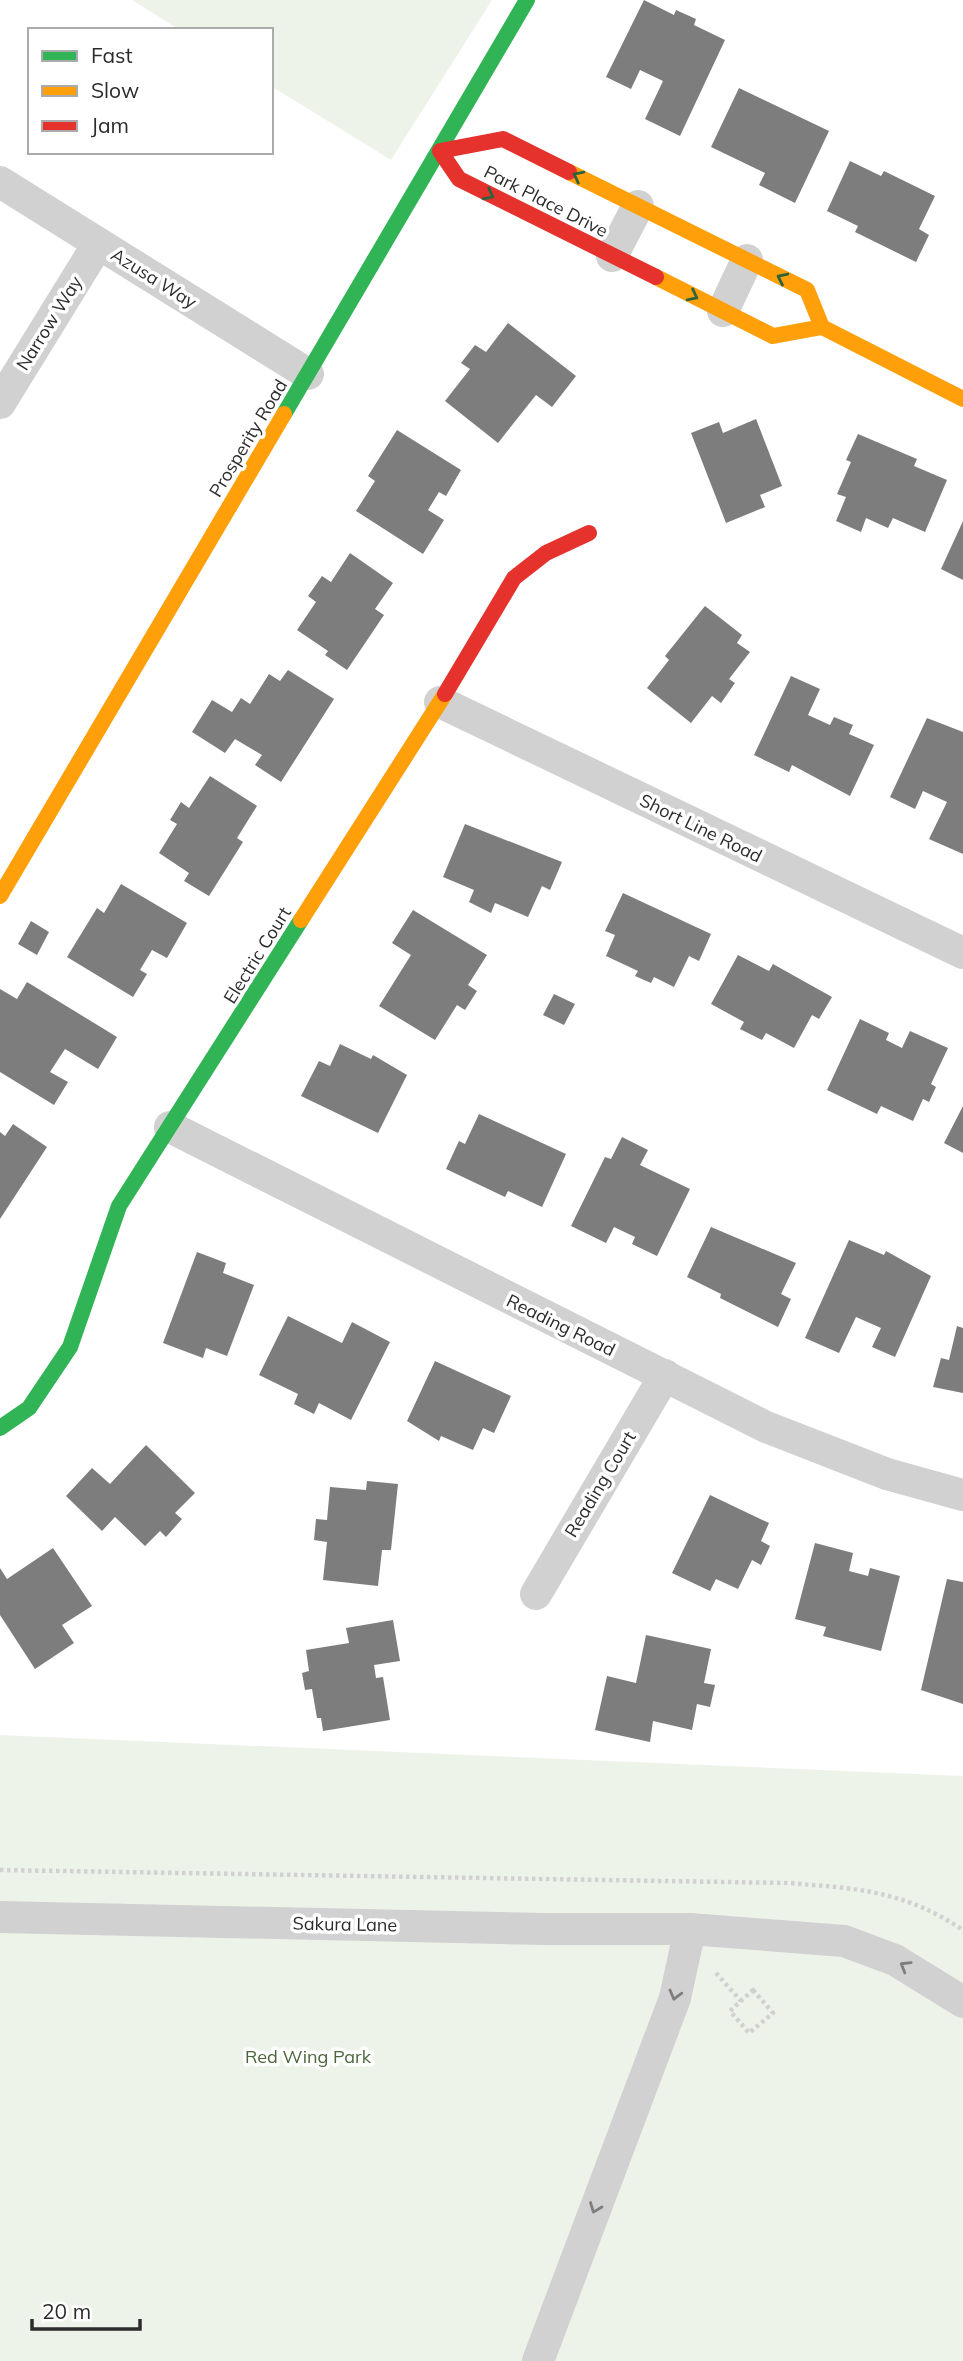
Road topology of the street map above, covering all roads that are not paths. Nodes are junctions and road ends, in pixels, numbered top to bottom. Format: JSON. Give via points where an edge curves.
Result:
{"nodes":[{"id":1,"x":527,"y":0,"type":"edge"},
{"id":2,"x":440,"y":151,"type":"junction"},
{"id":3,"x":0,"y":182,"type":"edge"},
{"id":4,"x":638,"y":206,"type":"junction"},
{"id":5,"x":98,"y":244,"type":"junction"},
{"id":6,"x":612,"y":256,"type":"junction"},
{"id":7,"x":747,"y":260,"type":"junction"},
{"id":8,"x":723,"y":312,"type":"junction"},
{"id":9,"x":822,"y":327,"type":"junction"},
{"id":10,"x":308,"y":374,"type":"junction"},
{"id":11,"x":963,"y":399,"type":"edge"},
{"id":12,"x":0,"y":403,"type":"edge"},
{"id":13,"x":589,"y":533,"type":"dead end"},
{"id":14,"x":440,"y":702,"type":"junction"},
{"id":15,"x":0,"y":896,"type":"edge"},
{"id":16,"x":963,"y":953,"type":"edge"},
{"id":17,"x":170,"y":1127,"type":"junction"},
{"id":18,"x":664,"y":1375,"type":"junction"},
{"id":19,"x":0,"y":1428,"type":"edge"},
{"id":20,"x":963,"y":1495,"type":"edge"},
{"id":21,"x":536,"y":1594,"type":"dead end"},
{"id":22,"x":0,"y":1917,"type":"edge"},
{"id":23,"x":690,"y":1929,"type":"junction"},
{"id":24,"x":963,"y":2002,"type":"edge"},
{"id":25,"x":538,"y":2361,"type":"edge"}],
"edges":[{"from":1,"to":2,"type":"street","name":"Prosperity Road"},
{"from":4,"to":2,"type":"street","name":"Park Place Drive","one_way":true,"via":[[503,139]]},
{"from":2,"to":6,"type":"street","name":"Park Place Drive","one_way":true,"via":[[458,180]]},
{"from":2,"to":10,"type":"street","name":"Prosperity Road"},
{"from":3,"to":5,"type":"street","name":"Azusa Way"},
{"from":4,"to":6,"type":"street"},
{"from":4,"to":7,"type":"street","name":"Park Place Drive"},
{"from":5,"to":10,"type":"street","name":"Azusa Way"},
{"from":5,"to":12,"type":"street","name":"Narrow Way"},
{"from":6,"to":8,"type":"street","name":"Park Place Drive","one_way":true},
{"from":7,"to":8,"type":"street"},
{"from":9,"to":7,"type":"street","name":"Park Place Drive","one_way":true,"via":[[807,290]]},
{"from":8,"to":9,"type":"street","name":"Park Place Drive","via":[[773,336]]},
{"from":9,"to":11,"type":"street"},
{"from":10,"to":15,"type":"street","name":"Prosperity Road"},
{"from":13,"to":14,"type":"street","name":"Electric Court","via":[[546,553],[513,578]]},
{"from":14,"to":16,"type":"street","name":"Short Line Road"},
{"from":14,"to":17,"type":"street","name":"Electric Court"},
{"from":17,"to":18,"type":"street","name":"Reading Road"},
{"from":17,"to":19,"type":"street","name":"Electric Court","via":[[119,1206],[70,1347],[29,1408]]},
{"from":18,"to":20,"type":"street","name":"Reading Road","via":[[766,1427],[887,1474]]},
{"from":18,"to":21,"type":"street","name":"Reading Court"},
{"from":22,"to":23,"type":"street","name":"Sakura Lane"},
{"from":24,"to":23,"type":"street","name":"Sakura Lane","one_way":true,"via":[[895,1960],[844,1941]]},
{"from":23,"to":25,"type":"street","one_way":true,"via":[[675,1998]]}]}
